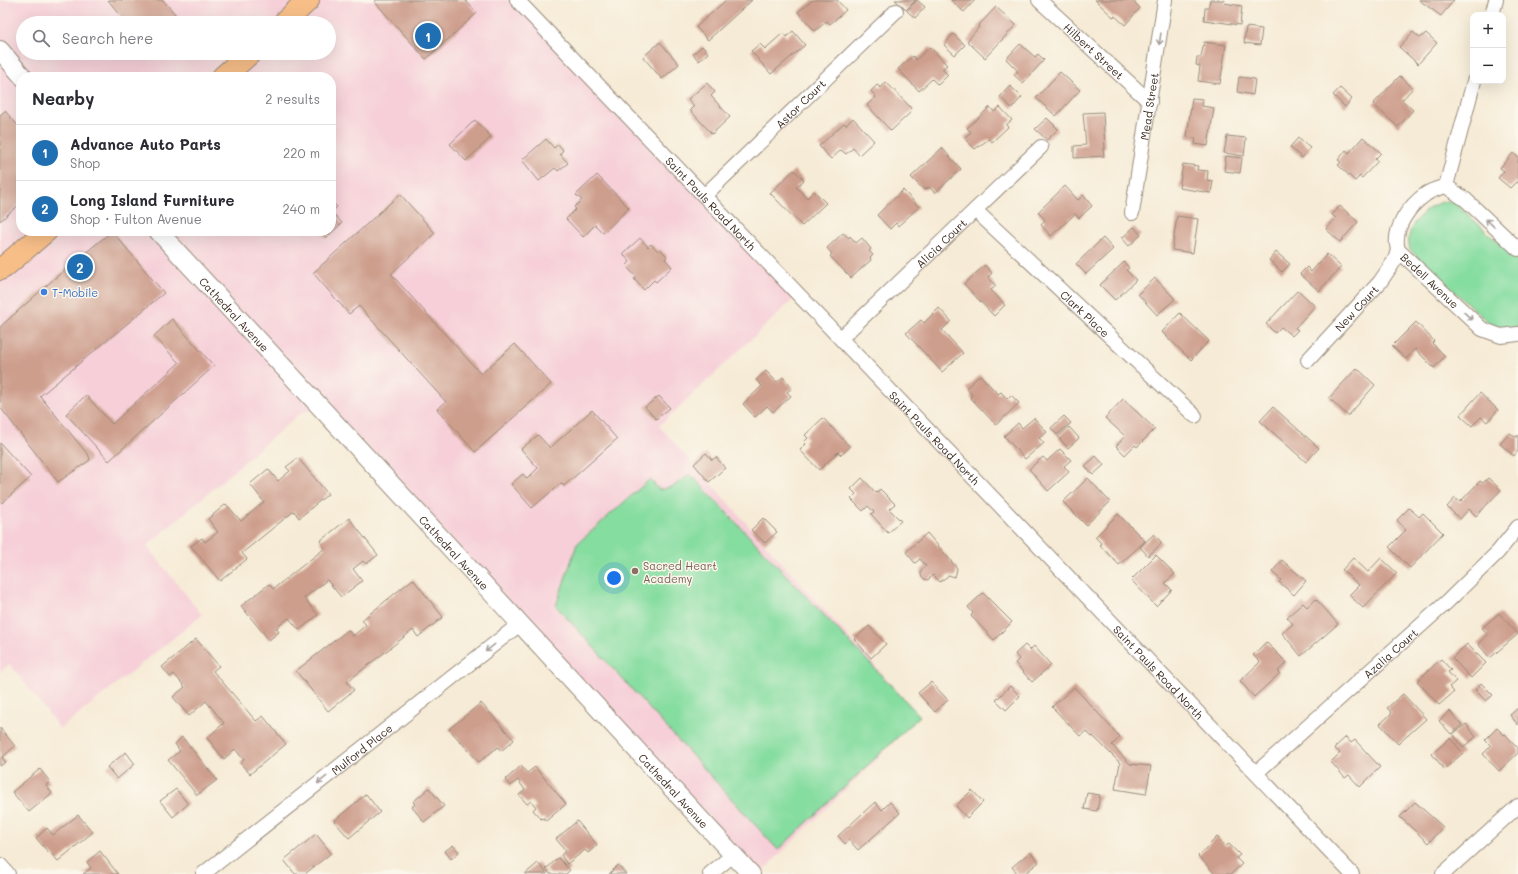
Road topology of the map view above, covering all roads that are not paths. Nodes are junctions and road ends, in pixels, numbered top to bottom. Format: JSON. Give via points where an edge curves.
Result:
{"nodes":[{"id":1,"x":308,"y":0,"type":"edge"},
{"id":2,"x":518,"y":0,"type":"edge"},
{"id":3,"x":1039,"y":0,"type":"edge"},
{"id":4,"x":1166,"y":0,"type":"edge"},
{"id":5,"x":1496,"y":0,"type":"edge"},
{"id":6,"x":896,"y":12,"type":"dead end"},
{"id":7,"x":1493,"y":12,"type":"edge"},
{"id":8,"x":291,"y":16,"type":"edge"},
{"id":9,"x":0,"y":50,"type":"edge"},
{"id":10,"x":242,"y":60,"type":"edge"},
{"id":11,"x":19,"y":72,"type":"edge"},
{"id":12,"x":229,"y":72,"type":"edge"},
{"id":13,"x":1473,"y":84,"type":"edge"},
{"id":14,"x":1150,"y":102,"type":"junction"},
{"id":15,"x":1041,"y":147,"type":"dead end"},
{"id":16,"x":1446,"y":186,"type":"junction"},
{"id":17,"x":705,"y":195,"type":"junction"},
{"id":18,"x":975,"y":210,"type":"junction"},
{"id":19,"x":1132,"y":213,"type":"dead end"},
{"id":20,"x":41,"y":236,"type":"edge"},
{"id":21,"x":163,"y":236,"type":"edge"},
{"id":22,"x":1518,"y":249,"type":"edge"},
{"id":23,"x":1398,"y":250,"type":"junction"},
{"id":24,"x":1,"y":273,"type":"edge"},
{"id":25,"x":1518,"y":334,"type":"edge"},
{"id":26,"x":841,"y":338,"type":"junction"},
{"id":27,"x":1308,"y":360,"type":"dead end"},
{"id":28,"x":1195,"y":416,"type":"dead end"},
{"id":29,"x":1518,"y":527,"type":"edge"},
{"id":30,"x":521,"y":624,"type":"junction"},
{"id":31,"x":1256,"y":773,"type":"junction"},
{"id":32,"x":1518,"y":806,"type":"edge"},
{"id":33,"x":733,"y":855,"type":"junction"},
{"id":34,"x":0,"y":865,"type":"edge"},
{"id":35,"x":8,"y":874,"type":"edge"},
{"id":36,"x":203,"y":874,"type":"edge"},
{"id":37,"x":710,"y":874,"type":"edge"},
{"id":38,"x":750,"y":874,"type":"edge"},
{"id":39,"x":1352,"y":874,"type":"edge"},
{"id":40,"x":1443,"y":874,"type":"edge"}],
"edges":[{"from":1,"to":8,"type":"main road"},
{"from":2,"to":17,"type":"street","name":"Saint Pauls Road North"},
{"from":3,"to":14,"type":"street","name":"Hilbert Street"},
{"from":4,"to":14,"type":"street","name":"Mead Street","one_way":true},
{"from":5,"to":7,"type":"street"},
{"from":6,"to":17,"type":"street","name":"Astor Court"},
{"from":9,"to":11,"type":"street"},
{"from":10,"to":12,"type":"main road"},
{"from":13,"to":16,"type":"street"},
{"from":14,"to":19,"type":"street","name":"Mead Street"},
{"from":15,"to":18,"type":"street","name":"Alicia Court"},
{"from":22,"to":16,"type":"street","one_way":true,"via":[[1466,200]]},
{"from":16,"to":23,"type":"street","name":"Bedell Avenue","via":[[1426,194],[1403,219],[1396,242]]},
{"from":17,"to":26,"type":"street","name":"Saint Pauls Road North"},
{"from":18,"to":26,"type":"street","name":"Alicia Court"},
{"from":18,"to":28,"type":"street","name":"Clark Place"},
{"from":20,"to":24,"type":"main road"},
{"from":21,"to":30,"type":"street","name":"Cathedral Avenue"},
{"from":23,"to":25,"type":"street","name":"Bedell Avenue","one_way":true,"via":[[1482,329],[1501,336]]},
{"from":23,"to":27,"type":"street","name":"New Court","via":[[1396,260],[1383,278]]},
{"from":26,"to":31,"type":"street","name":"Saint Pauls Road North"},
{"from":29,"to":31,"type":"street","name":"Azalia Court","via":[[1498,552],[1447,602]]},
{"from":30,"to":33,"type":"street","name":"Cathedral Avenue"},
{"from":30,"to":36,"type":"street","name":"Mulford Place","one_way":true},
{"from":31,"to":39,"type":"street","name":"Saint Pauls Road North"},
{"from":32,"to":40,"type":"street"},
{"from":33,"to":37,"type":"street"},
{"from":33,"to":38,"type":"street","name":"Cathedral Avenue"},
{"from":34,"to":35,"type":"street"}]}
